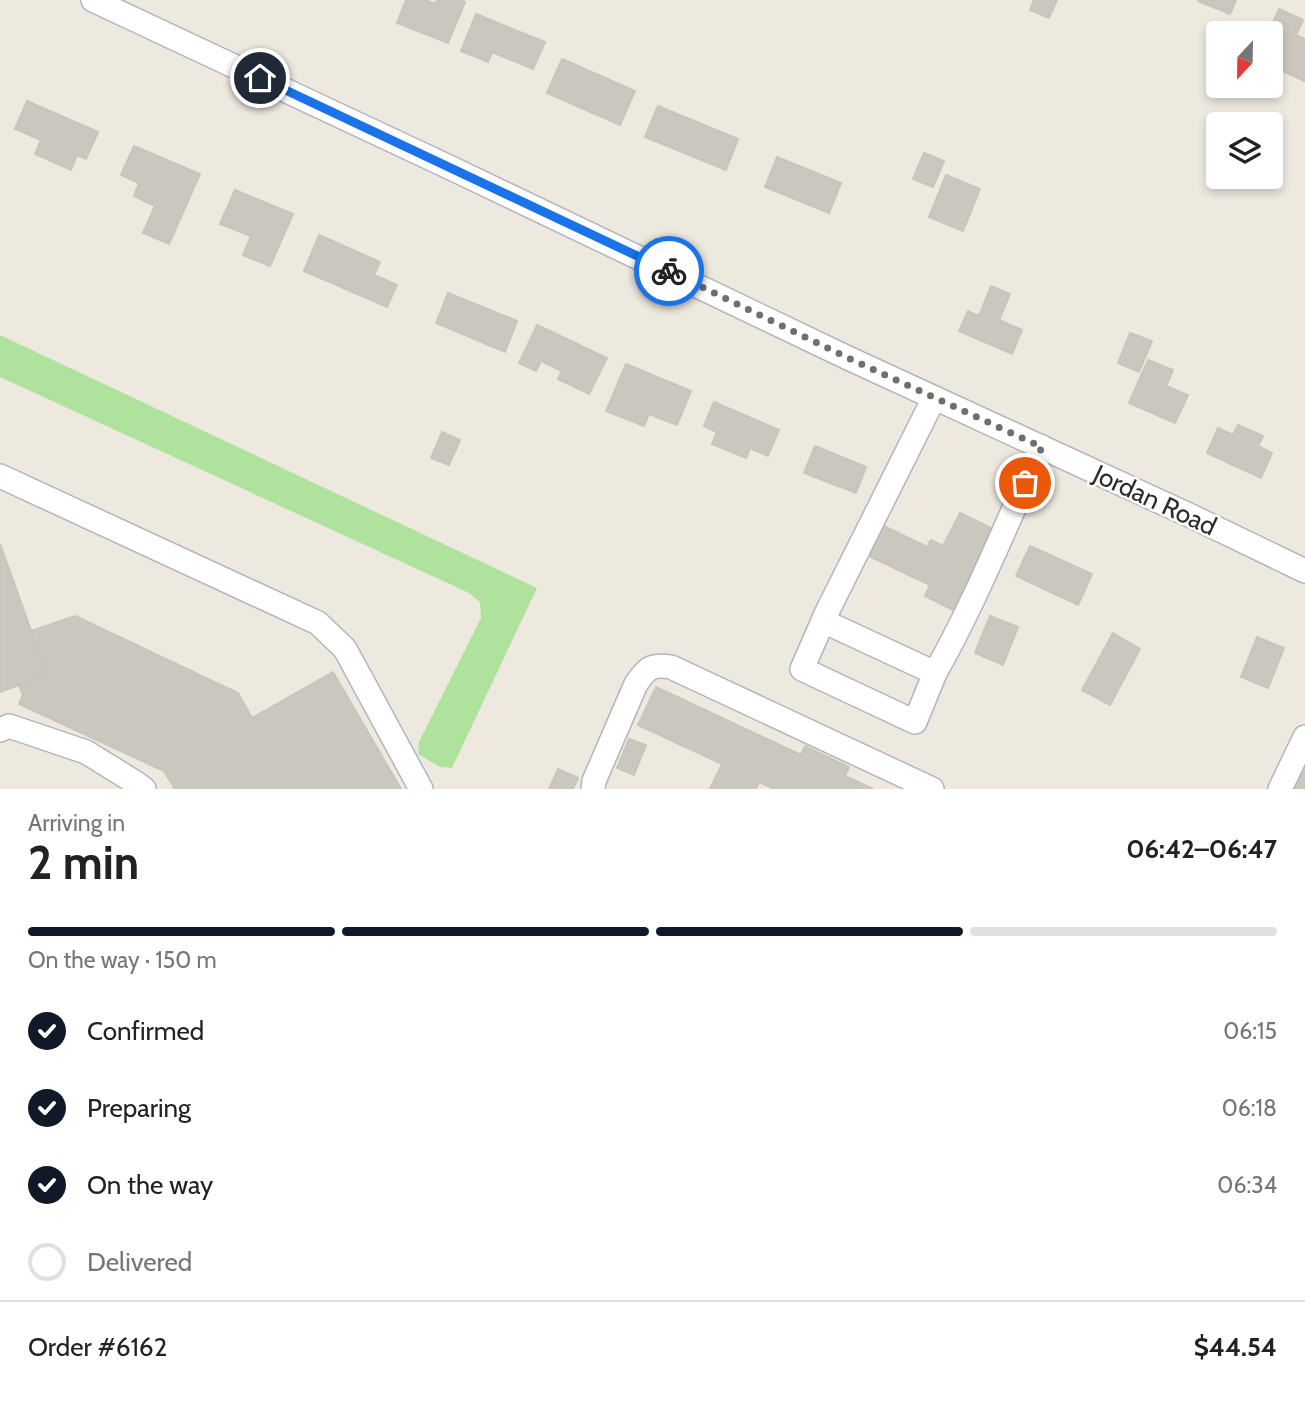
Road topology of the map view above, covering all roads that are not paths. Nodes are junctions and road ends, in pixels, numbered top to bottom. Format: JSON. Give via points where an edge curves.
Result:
{"nodes":[{"id":1,"x":93,"y":0,"type":"edge"},
{"id":2,"x":934,"y":398,"type":"junction"},
{"id":3,"x":1042,"y":447,"type":"junction"},
{"id":4,"x":0,"y":476,"type":"edge"},
{"id":5,"x":1305,"y":571,"type":"edge"},
{"id":6,"x":825,"y":617,"type":"junction"},
{"id":7,"x":936,"y":673,"type":"junction"},
{"id":8,"x":0,"y":730,"type":"edge"},
{"id":9,"x":1305,"y":737,"type":"edge"},
{"id":10,"x":144,"y":789,"type":"edge"},
{"id":11,"x":421,"y":789,"type":"edge"},
{"id":12,"x":593,"y":789,"type":"edge"},
{"id":13,"x":932,"y":789,"type":"edge"},
{"id":14,"x":1280,"y":789,"type":"edge"}],
"edges":[{"from":1,"to":2,"type":"street","name":"Jordan Road"},
{"from":2,"to":3,"type":"street","name":"Jordan Road"},
{"from":2,"to":6,"type":"street"},
{"from":3,"to":5,"type":"street","name":"Jordan Road"},
{"from":3,"to":7,"type":"street"},
{"from":4,"to":11,"type":"street","via":[[318,623],[345,649]]},
{"from":6,"to":7,"type":"street"},
{"from":6,"to":7,"type":"street","via":[[802,669],[915,722]]},
{"from":8,"to":10,"type":"street","via":[[9,726],[86,752]]},
{"from":9,"to":14,"type":"street"},
{"from":12,"to":13,"type":"street","via":[[636,684],[645,670],[657,665],[671,667]]}]}
